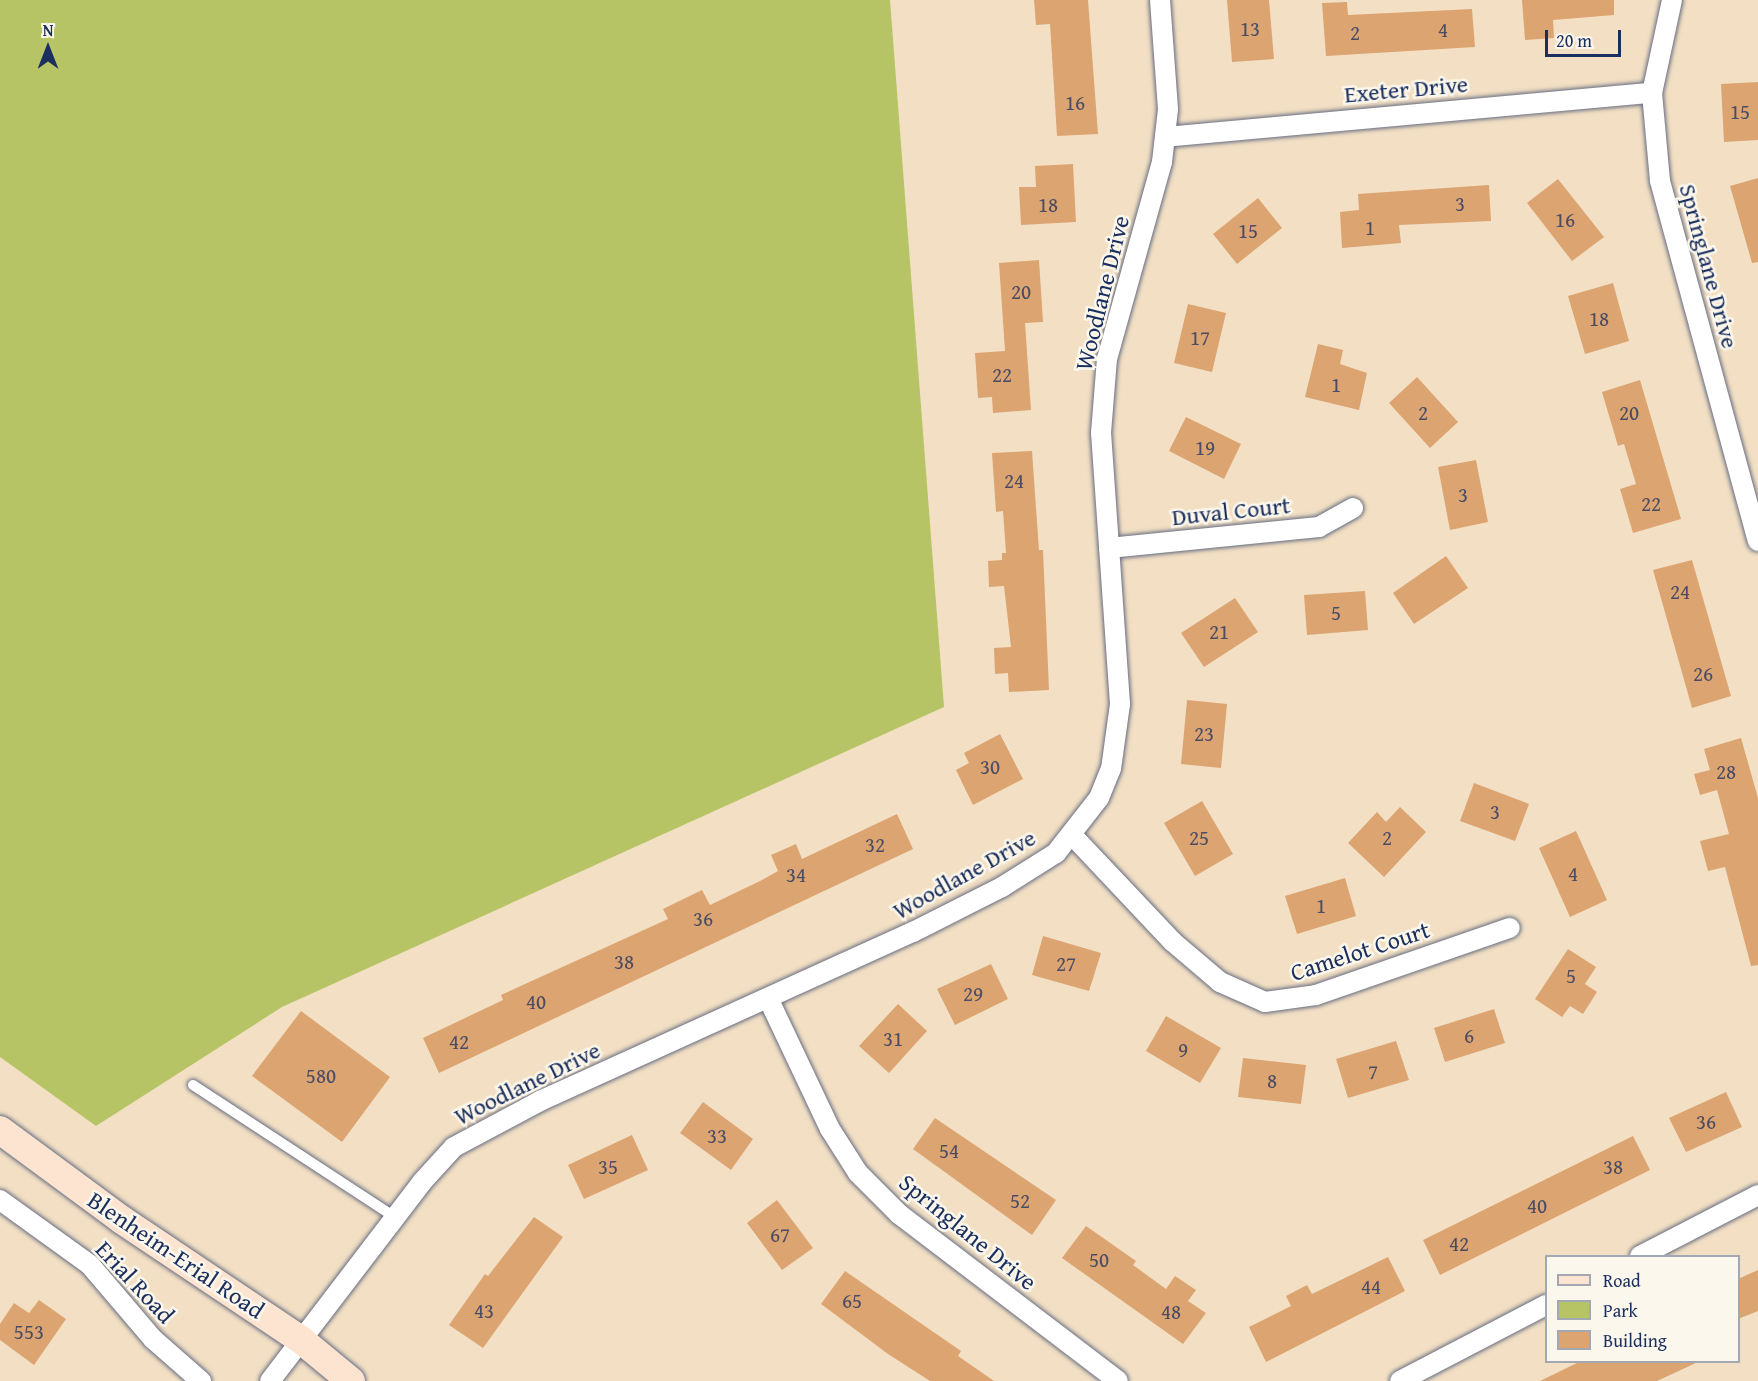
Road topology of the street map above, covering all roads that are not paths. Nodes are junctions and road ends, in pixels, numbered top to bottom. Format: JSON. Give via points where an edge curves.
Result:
{"nodes":[{"id":1,"x":1160,"y":0,"type":"edge"},
{"id":2,"x":1672,"y":0,"type":"edge"},
{"id":3,"x":1652,"y":93,"type":"junction"},
{"id":4,"x":1165,"y":137,"type":"junction"},
{"id":5,"x":1353,"y":508,"type":"dead end"},
{"id":6,"x":1758,"y":542,"type":"edge"},
{"id":7,"x":1109,"y":548,"type":"junction"},
{"id":8,"x":1072,"y":835,"type":"junction"},
{"id":9,"x":1510,"y":928,"type":"dead end"},
{"id":10,"x":768,"y":998,"type":"junction"},
{"id":11,"x":193,"y":1085,"type":"dead end"},
{"id":12,"x":0,"y":1130,"type":"edge"},
{"id":13,"x":1758,"y":1195,"type":"edge"},
{"id":14,"x":0,"y":1200,"type":"edge"},
{"id":15,"x":395,"y":1217,"type":"junction"},
{"id":16,"x":1644,"y":1255,"type":"edge"},
{"id":17,"x":1545,"y":1306,"type":"edge"},
{"id":18,"x":300,"y":1339,"type":"junction"},
{"id":19,"x":201,"y":1381,"type":"edge"},
{"id":20,"x":270,"y":1381,"type":"edge"},
{"id":21,"x":351,"y":1381,"type":"edge"},
{"id":22,"x":1118,"y":1381,"type":"edge"},
{"id":23,"x":1400,"y":1381,"type":"edge"}],
"edges":[{"from":1,"to":4,"type":"street","name":"Woodlane Drive","via":[[1168,109]]},
{"from":2,"to":3,"type":"street","name":"Springlane Drive"},
{"from":3,"to":4,"type":"street","name":"Exeter Drive"},
{"from":3,"to":6,"type":"street","name":"Springlane Drive","via":[[1660,181]]},
{"from":4,"to":7,"type":"street","name":"Woodlane Drive","via":[[1162,162],[1107,359],[1101,433]]},
{"from":5,"to":7,"type":"street","name":"Duval Court","via":[[1319,527]]},
{"from":7,"to":8,"type":"street","name":"Woodlane Drive","via":[[1120,704],[1111,769],[1099,798]]},
{"from":8,"to":9,"type":"street","name":"Camelot Court","via":[[1173,942],[1204,969],[1247,998],[1265,1002],[1316,995]]},
{"from":8,"to":10,"type":"street","name":"Woodlane Drive","via":[[1056,854],[1002,887]]},
{"from":10,"to":15,"type":"street","name":"Woodlane Drive","via":[[540,1101],[454,1147]]},
{"from":10,"to":22,"type":"street","name":"Springlane Drive","via":[[830,1129],[858,1173],[899,1214]]},
{"from":11,"to":15,"type":"lane"},
{"from":12,"to":18,"type":"main road","name":"Blenheim-Erial Road","via":[[122,1220]]},
{"from":13,"to":16,"type":"street"},
{"from":14,"to":19,"type":"street","name":"Erial Road","via":[[90,1265],[153,1339]]},
{"from":15,"to":18,"type":"street","name":"Woodlane Drive"},
{"from":17,"to":23,"type":"street"},
{"from":18,"to":20,"type":"street","name":"Woodlane Drive"},
{"from":18,"to":21,"type":"main road","name":"Blenheim-Erial Road"}]}
